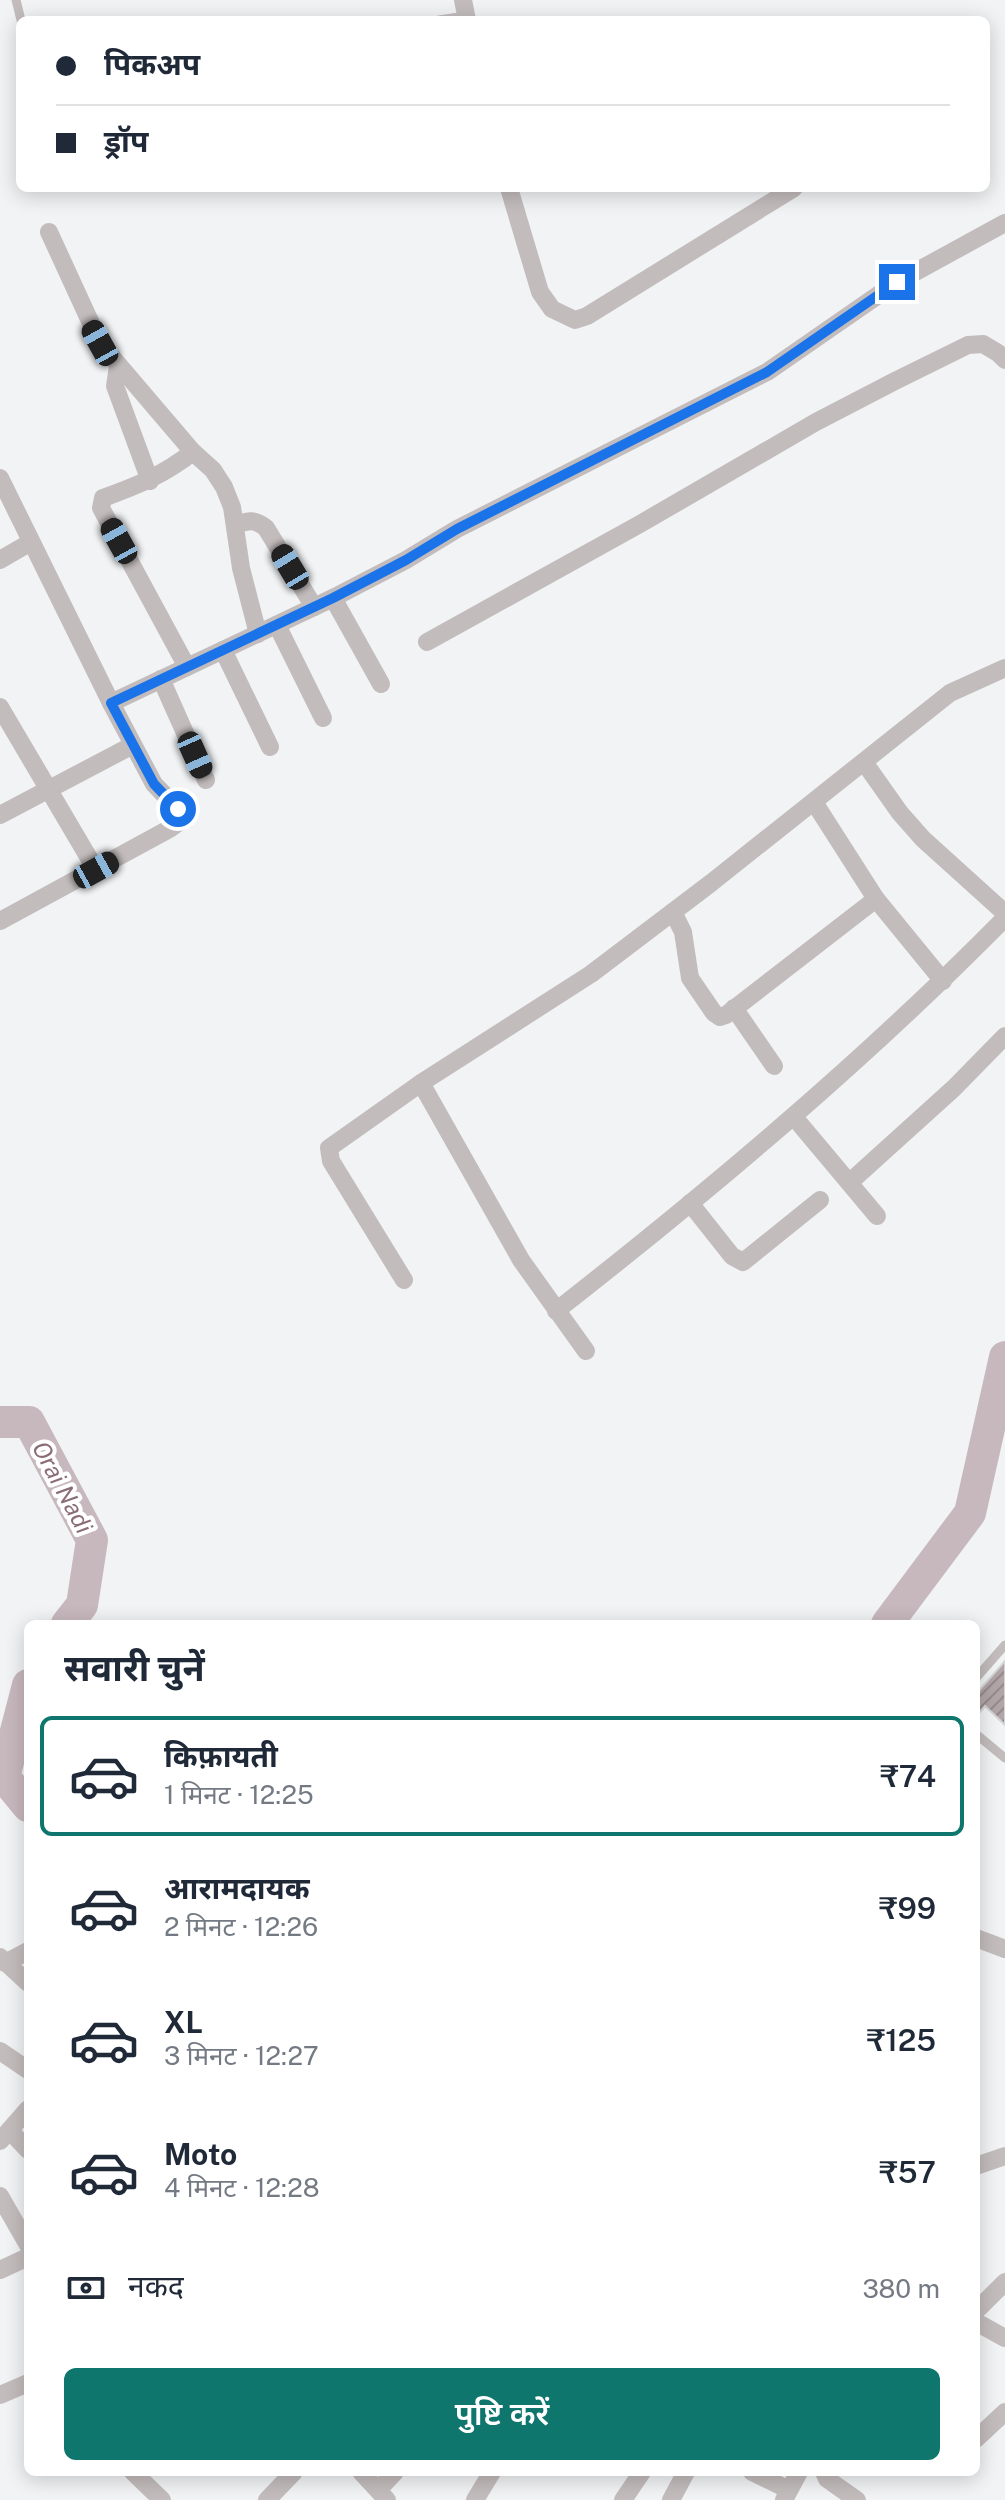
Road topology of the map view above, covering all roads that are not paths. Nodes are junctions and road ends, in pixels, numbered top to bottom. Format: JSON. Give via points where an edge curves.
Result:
{"nodes":[{"id":1,"x":510,"y":192,"type":"edge"},
{"id":2,"x":788,"y":192,"type":"edge"},
{"id":3,"x":1005,"y":223,"type":"edge"},
{"id":4,"x":49,"y":232,"type":"dead end"},
{"id":5,"x":1005,"y":360,"type":"edge"},
{"id":6,"x":118,"y":366,"type":"junction"},
{"id":7,"x":193,"y":452,"type":"junction"},
{"id":8,"x":0,"y":478,"type":"edge"},
{"id":9,"x":150,"y":481,"type":"junction"},
{"id":10,"x":236,"y":525,"type":"junction"},
{"id":11,"x":31,"y":542,"type":"junction"},
{"id":12,"x":0,"y":560,"type":"edge"},
{"id":13,"x":333,"y":598,"type":"junction"},
{"id":14,"x":314,"y":607,"type":"junction"},
{"id":15,"x":277,"y":625,"type":"junction"},
{"id":16,"x":258,"y":634,"type":"junction"},
{"id":17,"x":427,"y":642,"type":"dead end"},
{"id":18,"x":223,"y":650,"type":"junction"},
{"id":19,"x":187,"y":667,"type":"junction"},
{"id":20,"x":1005,"y":668,"type":"edge"},
{"id":21,"x":161,"y":679,"type":"junction"},
{"id":22,"x":381,"y":684,"type":"dead end"},
{"id":23,"x":111,"y":703,"type":"junction"},
{"id":24,"x":0,"y":707,"type":"edge"},
{"id":25,"x":323,"y":718,"type":"dead end"},
{"id":26,"x":133,"y":745,"type":"junction"},
{"id":27,"x":270,"y":747,"type":"dead end"},
{"id":28,"x":864,"y":762,"type":"junction"},
{"id":29,"x":206,"y":780,"type":"dead end"},
{"id":30,"x":47,"y":790,"type":"junction"},
{"id":31,"x":814,"y":802,"type":"junction"},
{"id":32,"x":0,"y":815,"type":"edge"},
{"id":33,"x":96,"y":870,"type":"junction"},
{"id":34,"x":876,"y":899,"type":"junction"},
{"id":35,"x":673,"y":912,"type":"junction"},
{"id":36,"x":1005,"y":915,"type":"edge"},
{"id":37,"x":0,"y":921,"type":"edge"},
{"id":38,"x":943,"y":981,"type":"junction"},
{"id":39,"x":734,"y":1008,"type":"junction"},
{"id":40,"x":1005,"y":1036,"type":"edge"},
{"id":41,"x":774,"y":1066,"type":"dead end"},
{"id":42,"x":421,"y":1083,"type":"junction"},
{"id":43,"x":794,"y":1117,"type":"junction"},
{"id":44,"x":850,"y":1182,"type":"junction"},
{"id":45,"x":820,"y":1200,"type":"dead end"},
{"id":46,"x":690,"y":1203,"type":"junction"},
{"id":47,"x":877,"y":1216,"type":"dead end"},
{"id":48,"x":404,"y":1280,"type":"dead end"},
{"id":49,"x":556,"y":1311,"type":"junction"},
{"id":50,"x":586,"y":1351,"type":"dead end"},
{"id":51,"x":1005,"y":1645,"type":"edge"},
{"id":52,"x":980,"y":1673,"type":"edge"},
{"id":53,"x":980,"y":1737,"type":"edge"},
{"id":54,"x":1005,"y":1758,"type":"edge"},
{"id":55,"x":980,"y":1940,"type":"edge"},
{"id":56,"x":1005,"y":1949,"type":"edge"},
{"id":57,"x":24,"y":1952,"type":"edge"},
{"id":58,"x":2,"y":1960,"type":"edge"},
{"id":59,"x":24,"y":1979,"type":"edge"},
{"id":60,"x":0,"y":2051,"type":"edge"},
{"id":61,"x":24,"y":2067,"type":"edge"},
{"id":62,"x":24,"y":2114,"type":"edge"},
{"id":63,"x":5,"y":2136,"type":"edge"},
{"id":64,"x":24,"y":2148,"type":"edge"},
{"id":65,"x":1005,"y":2156,"type":"edge"},
{"id":66,"x":980,"y":2165,"type":"edge"},
{"id":67,"x":0,"y":2196,"type":"edge"},
{"id":68,"x":24,"y":2238,"type":"edge"},
{"id":69,"x":24,"y":2259,"type":"edge"},
{"id":70,"x":0,"y":2270,"type":"edge"},
{"id":71,"x":1005,"y":2282,"type":"edge"},
{"id":72,"x":980,"y":2307,"type":"edge"},
{"id":73,"x":980,"y":2324,"type":"edge"},
{"id":74,"x":1005,"y":2338,"type":"edge"},
{"id":75,"x":24,"y":2384,"type":"edge"},
{"id":76,"x":2,"y":2387,"type":"edge"},
{"id":77,"x":1005,"y":2412,"type":"edge"},
{"id":78,"x":980,"y":2435,"type":"edge"},
{"id":79,"x":137,"y":2476,"type":"edge"},
{"id":80,"x":291,"y":2476,"type":"edge"},
{"id":81,"x":365,"y":2476,"type":"edge"},
{"id":82,"x":393,"y":2476,"type":"edge"},
{"id":83,"x":490,"y":2476,"type":"edge"},
{"id":84,"x":640,"y":2476,"type":"edge"},
{"id":85,"x":684,"y":2476,"type":"edge"},
{"id":86,"x":758,"y":2476,"type":"edge"},
{"id":87,"x":797,"y":2476,"type":"edge"},
{"id":88,"x":826,"y":2476,"type":"edge"},
{"id":89,"x":382,"y":2495,"type":"edge"},
{"id":90,"x":786,"y":2495,"type":"edge"},
{"id":91,"x":275,"y":2497,"type":"edge"},
{"id":92,"x":630,"y":2498,"type":"edge"},
{"id":93,"x":162,"y":2500,"type":"edge"},
{"id":94,"x":475,"y":2500,"type":"edge"},
{"id":95,"x":671,"y":2500,"type":"edge"},
{"id":96,"x":857,"y":2500,"type":"edge"}],
"edges":[{"from":1,"to":2,"type":"street","via":[[540,292],[552,309],[575,320]]},
{"from":3,"to":13,"type":"street","via":[[897,282],[767,372],[470,522]]},
{"from":4,"to":6,"type":"street","via":[[92,328]]},
{"from":5,"to":17,"type":"street","via":[[983,344],[968,345],[816,422]]},
{"from":6,"to":7,"type":"street"},
{"from":6,"to":9,"type":"street","via":[[115,386]]},
{"from":7,"to":9,"type":"street"},
{"from":7,"to":10,"type":"street","via":[[224,487]]},
{"from":8,"to":11,"type":"street"},
{"from":9,"to":19,"type":"street","via":[[103,498],[101,508]]},
{"from":10,"to":14,"type":"street","via":[[249,520],[266,528]]},
{"from":10,"to":16,"type":"street"},
{"from":11,"to":12,"type":"street"},
{"from":11,"to":23,"type":"street"},
{"from":13,"to":14,"type":"street"},
{"from":13,"to":22,"type":"street"},
{"from":14,"to":15,"type":"street"},
{"from":15,"to":16,"type":"street"},
{"from":15,"to":25,"type":"street"},
{"from":16,"to":18,"type":"street"},
{"from":18,"to":19,"type":"street"},
{"from":18,"to":27,"type":"street"},
{"from":19,"to":21,"type":"street"},
{"from":20,"to":28,"type":"street","via":[[950,693]]},
{"from":21,"to":23,"type":"street"},
{"from":21,"to":29,"type":"street"},
{"from":23,"to":26,"type":"street"},
{"from":24,"to":30,"type":"street"},
{"from":26,"to":30,"type":"street"},
{"from":26,"to":33,"type":"street","via":[[154,784],[178,809],[178,823]]},
{"from":28,"to":31,"type":"street"},
{"from":28,"to":36,"type":"street","via":[[923,839]]},
{"from":30,"to":32,"type":"street"},
{"from":30,"to":33,"type":"street"},
{"from":31,"to":34,"type":"street"},
{"from":31,"to":35,"type":"street"},
{"from":33,"to":37,"type":"street"},
{"from":34,"to":38,"type":"street"},
{"from":34,"to":39,"type":"street"},
{"from":35,"to":39,"type":"street","via":[[683,932],[690,978],[714,1013],[720,1017]]},
{"from":35,"to":42,"type":"street","via":[[591,974]]},
{"from":36,"to":38,"type":"street"},
{"from":38,"to":43,"type":"street"},
{"from":39,"to":41,"type":"street"},
{"from":40,"to":44,"type":"street"},
{"from":42,"to":48,"type":"street","via":[[338,1140],[328,1154]]},
{"from":42,"to":49,"type":"street","via":[[521,1260]]},
{"from":43,"to":44,"type":"street"},
{"from":43,"to":46,"type":"street"},
{"from":44,"to":47,"type":"street"},
{"from":45,"to":46,"type":"street","via":[[743,1262],[732,1256]]},
{"from":46,"to":49,"type":"street"},
{"from":49,"to":50,"type":"street"},
{"from":51,"to":52,"type":"lane"},
{"from":53,"to":54,"type":"lane"},
{"from":55,"to":56,"type":"street"},
{"from":57,"to":58,"type":"street"},
{"from":58,"to":59,"type":"street"},
{"from":60,"to":61,"type":"street"},
{"from":62,"to":63,"type":"street"},
{"from":63,"to":64,"type":"street"},
{"from":65,"to":66,"type":"street"},
{"from":67,"to":68,"type":"street"},
{"from":69,"to":70,"type":"street"},
{"from":71,"to":72,"type":"street"},
{"from":73,"to":74,"type":"street"},
{"from":75,"to":76,"type":"street"},
{"from":77,"to":78,"type":"street"},
{"from":79,"to":93,"type":"street"},
{"from":80,"to":91,"type":"street"},
{"from":81,"to":89,"type":"street"},
{"from":82,"to":89,"type":"street"},
{"from":83,"to":94,"type":"street"},
{"from":84,"to":92,"type":"street"},
{"from":85,"to":95,"type":"street"},
{"from":86,"to":90,"type":"street"},
{"from":87,"to":90,"type":"street"},
{"from":88,"to":96,"type":"street"}]}
